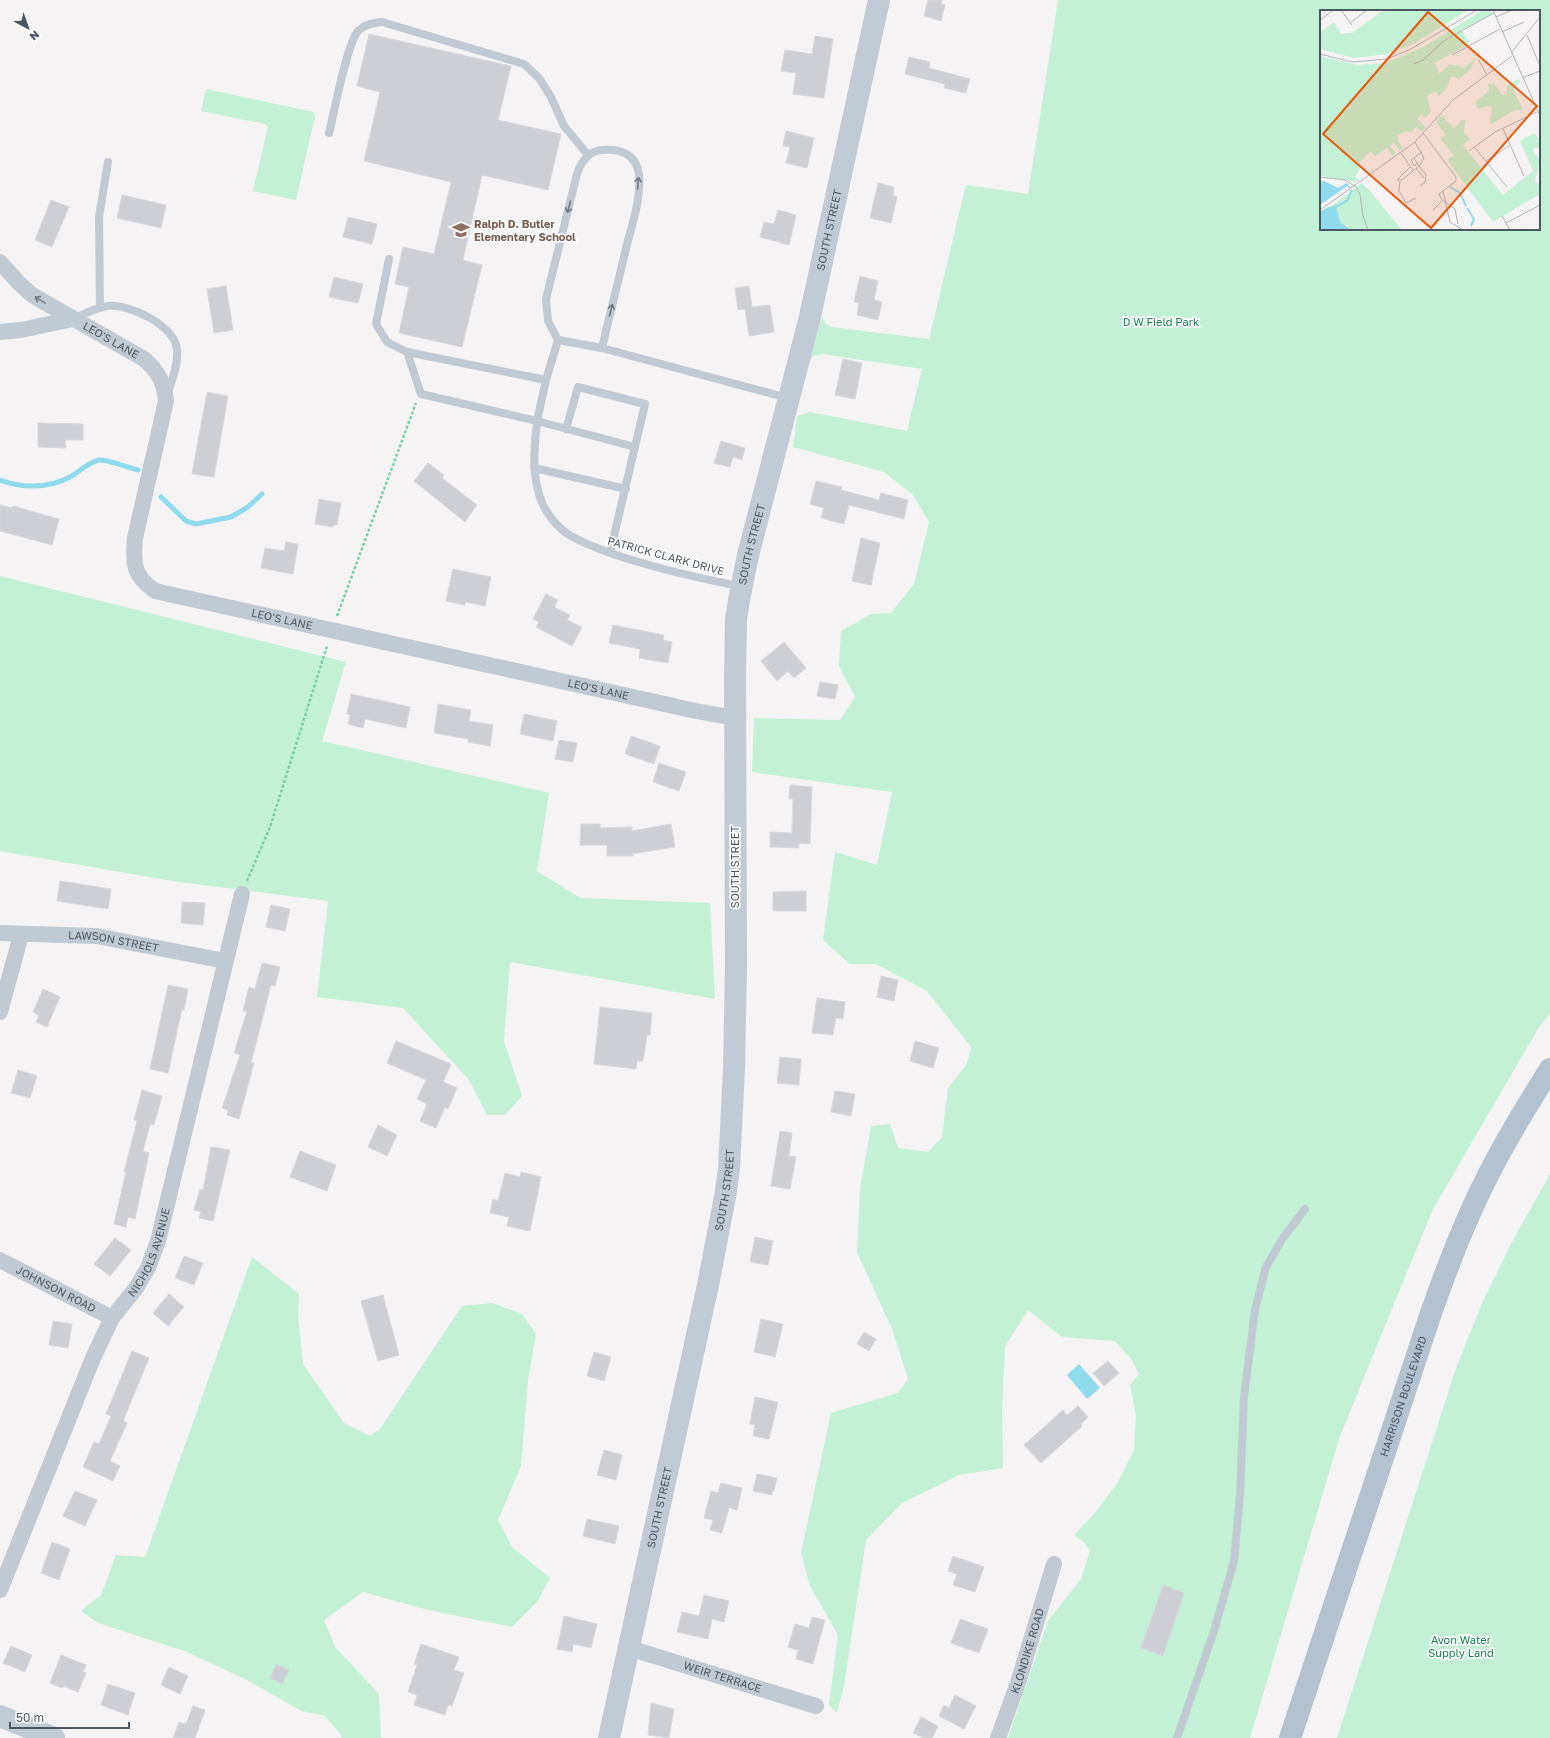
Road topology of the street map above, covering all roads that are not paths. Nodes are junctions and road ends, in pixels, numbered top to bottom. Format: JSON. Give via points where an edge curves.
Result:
{"nodes":[{"id":1,"x":879,"y":0,"type":"edge"},
{"id":2,"x":329,"y":133,"type":"dead end"},
{"id":3,"x":588,"y":155,"type":"junction"},
{"id":4,"x":108,"y":162,"type":"dead end"},
{"id":5,"x":389,"y":259,"type":"dead end"},
{"id":6,"x":0,"y":262,"type":"edge"},
{"id":7,"x":100,"y":308,"type":"junction"},
{"id":8,"x":73,"y":319,"type":"junction"},
{"id":9,"x":0,"y":332,"type":"edge"},
{"id":10,"x":558,"y":340,"type":"junction"},
{"id":11,"x":602,"y":348,"type":"junction"},
{"id":12,"x":407,"y":352,"type":"junction"},
{"id":13,"x":546,"y":380,"type":"junction"},
{"id":14,"x":790,"y":399,"type":"junction"},
{"id":15,"x":166,"y":401,"type":"junction"},
{"id":16,"x":537,"y":421,"type":"junction"},
{"id":17,"x":566,"y":429,"type":"junction"},
{"id":18,"x":635,"y":447,"type":"junction"},
{"id":19,"x":534,"y":468,"type":"junction"},
{"id":20,"x":626,"y":489,"type":"junction"},
{"id":21,"x":610,"y":553,"type":"junction"},
{"id":22,"x":741,"y":586,"type":"junction"},
{"id":23,"x":735,"y":718,"type":"junction"},
{"id":24,"x":242,"y":894,"type":"dead end"},
{"id":25,"x":0,"y":933,"type":"edge"},
{"id":26,"x":21,"y":935,"type":"junction"},
{"id":27,"x":225,"y":961,"type":"junction"},
{"id":28,"x":0,"y":1012,"type":"edge"},
{"id":29,"x":1550,"y":1069,"type":"edge"},
{"id":30,"x":1305,"y":1210,"type":"dead end"},
{"id":31,"x":0,"y":1260,"type":"edge"},
{"id":32,"x":112,"y":1318,"type":"junction"},
{"id":33,"x":1054,"y":1564,"type":"dead end"},
{"id":34,"x":0,"y":1590,"type":"edge"},
{"id":35,"x":630,"y":1648,"type":"junction"},
{"id":36,"x":816,"y":1706,"type":"dead end"},
{"id":37,"x":0,"y":1716,"type":"edge"},
{"id":38,"x":26,"y":1733,"type":"edge"},
{"id":39,"x":54,"y":1738,"type":"edge"},
{"id":40,"x":609,"y":1738,"type":"edge"},
{"id":41,"x":998,"y":1738,"type":"edge"},
{"id":42,"x":1177,"y":1738,"type":"edge"},
{"id":43,"x":1290,"y":1738,"type":"edge"}],
"edges":[{"from":1,"to":14,"type":"street","name":"SOUTH STREET"},
{"from":2,"to":3,"type":"lane","via":[[350,48],[358,30],[371,23],[382,22],[524,64],[539,78],[564,126]]},
{"from":3,"to":10,"type":"lane","one_way":true,"via":[[577,174],[546,299],[548,321]]},
{"from":11,"to":3,"type":"lane","one_way":true,"via":[[637,206],[639,176],[633,159],[620,150],[600,150]]},
{"from":4,"to":7,"type":"lane","via":[[99,217]]},
{"from":5,"to":12,"type":"lane","via":[[376,324],[387,342]]},
{"from":8,"to":6,"type":"street","name":"LEO'S LANE","one_way":true,"via":[[25,289]]},
{"from":7,"to":8,"type":"lane"},
{"from":7,"to":15,"type":"lane","via":[[110,306],[130,310],[156,321],[172,335],[177,350],[176,364]]},
{"from":8,"to":9,"type":"street","name":"LEO'S LANE"},
{"from":8,"to":15,"type":"street","name":"LEO'S LANE","via":[[154,367],[165,388]]},
{"from":10,"to":11,"type":"lane"},
{"from":10,"to":13,"type":"lane","name":"PATRICK CLARK DRIVE"},
{"from":11,"to":14,"type":"lane"},
{"from":12,"to":13,"type":"lane"},
{"from":12,"to":16,"type":"lane","via":[[421,394]]},
{"from":13,"to":16,"type":"lane","name":"PATRICK CLARK DRIVE"},
{"from":14,"to":22,"type":"street","name":"SOUTH STREET"},
{"from":15,"to":23,"type":"street","name":"LEO'S LANE","via":[[135,538],[136,572],[143,583],[155,592]]},
{"from":16,"to":17,"type":"lane"},
{"from":16,"to":19,"type":"lane","name":"PATRICK CLARK DRIVE"},
{"from":17,"to":18,"type":"lane"},
{"from":17,"to":18,"type":"lane","via":[[578,387],[645,404]]},
{"from":18,"to":20,"type":"lane"},
{"from":19,"to":20,"type":"lane"},
{"from":19,"to":21,"type":"lane","name":"PATRICK CLARK DRIVE","via":[[543,505],[560,527],[588,546]]},
{"from":20,"to":21,"type":"lane"},
{"from":21,"to":22,"type":"lane","name":"PATRICK CLARK DRIVE","via":[[695,577]]},
{"from":22,"to":23,"type":"street","name":"SOUTH STREET","via":[[736,633]]},
{"from":23,"to":35,"type":"street","name":"SOUTH STREET","via":[[734,1060],[729,1169],[708,1286]]},
{"from":24,"to":27,"type":"street","name":"NICHOLS AVENUE"},
{"from":25,"to":26,"type":"street","name":"LAWSON STREET"},
{"from":26,"to":27,"type":"street","name":"LAWSON STREET","via":[[96,936]]},
{"from":26,"to":28,"type":"street"},
{"from":27,"to":32,"type":"street","name":"NICHOLS AVENUE","via":[[158,1241],[148,1268]]},
{"from":29,"to":43,"type":"main road","name":"HARRISON BOULEVARD","via":[[1495,1163],[1450,1262]]},
{"from":30,"to":42,"type":"lane","via":[[1283,1238],[1266,1267],[1255,1310],[1244,1397],[1234,1561],[1214,1631]]},
{"from":31,"to":32,"type":"street","name":"JOHNSON ROAD"},
{"from":32,"to":34,"type":"street","name":"NICHOLS AVENUE","via":[[93,1358]]},
{"from":33,"to":41,"type":"street","name":"KLONDIKE ROAD","via":[[1018,1683]]},
{"from":35,"to":36,"type":"street","name":"WEIR TERRACE"},
{"from":35,"to":40,"type":"street","name":"SOUTH STREET"},
{"from":37,"to":38,"type":"street"},
{"from":38,"to":39,"type":"street"}]}
